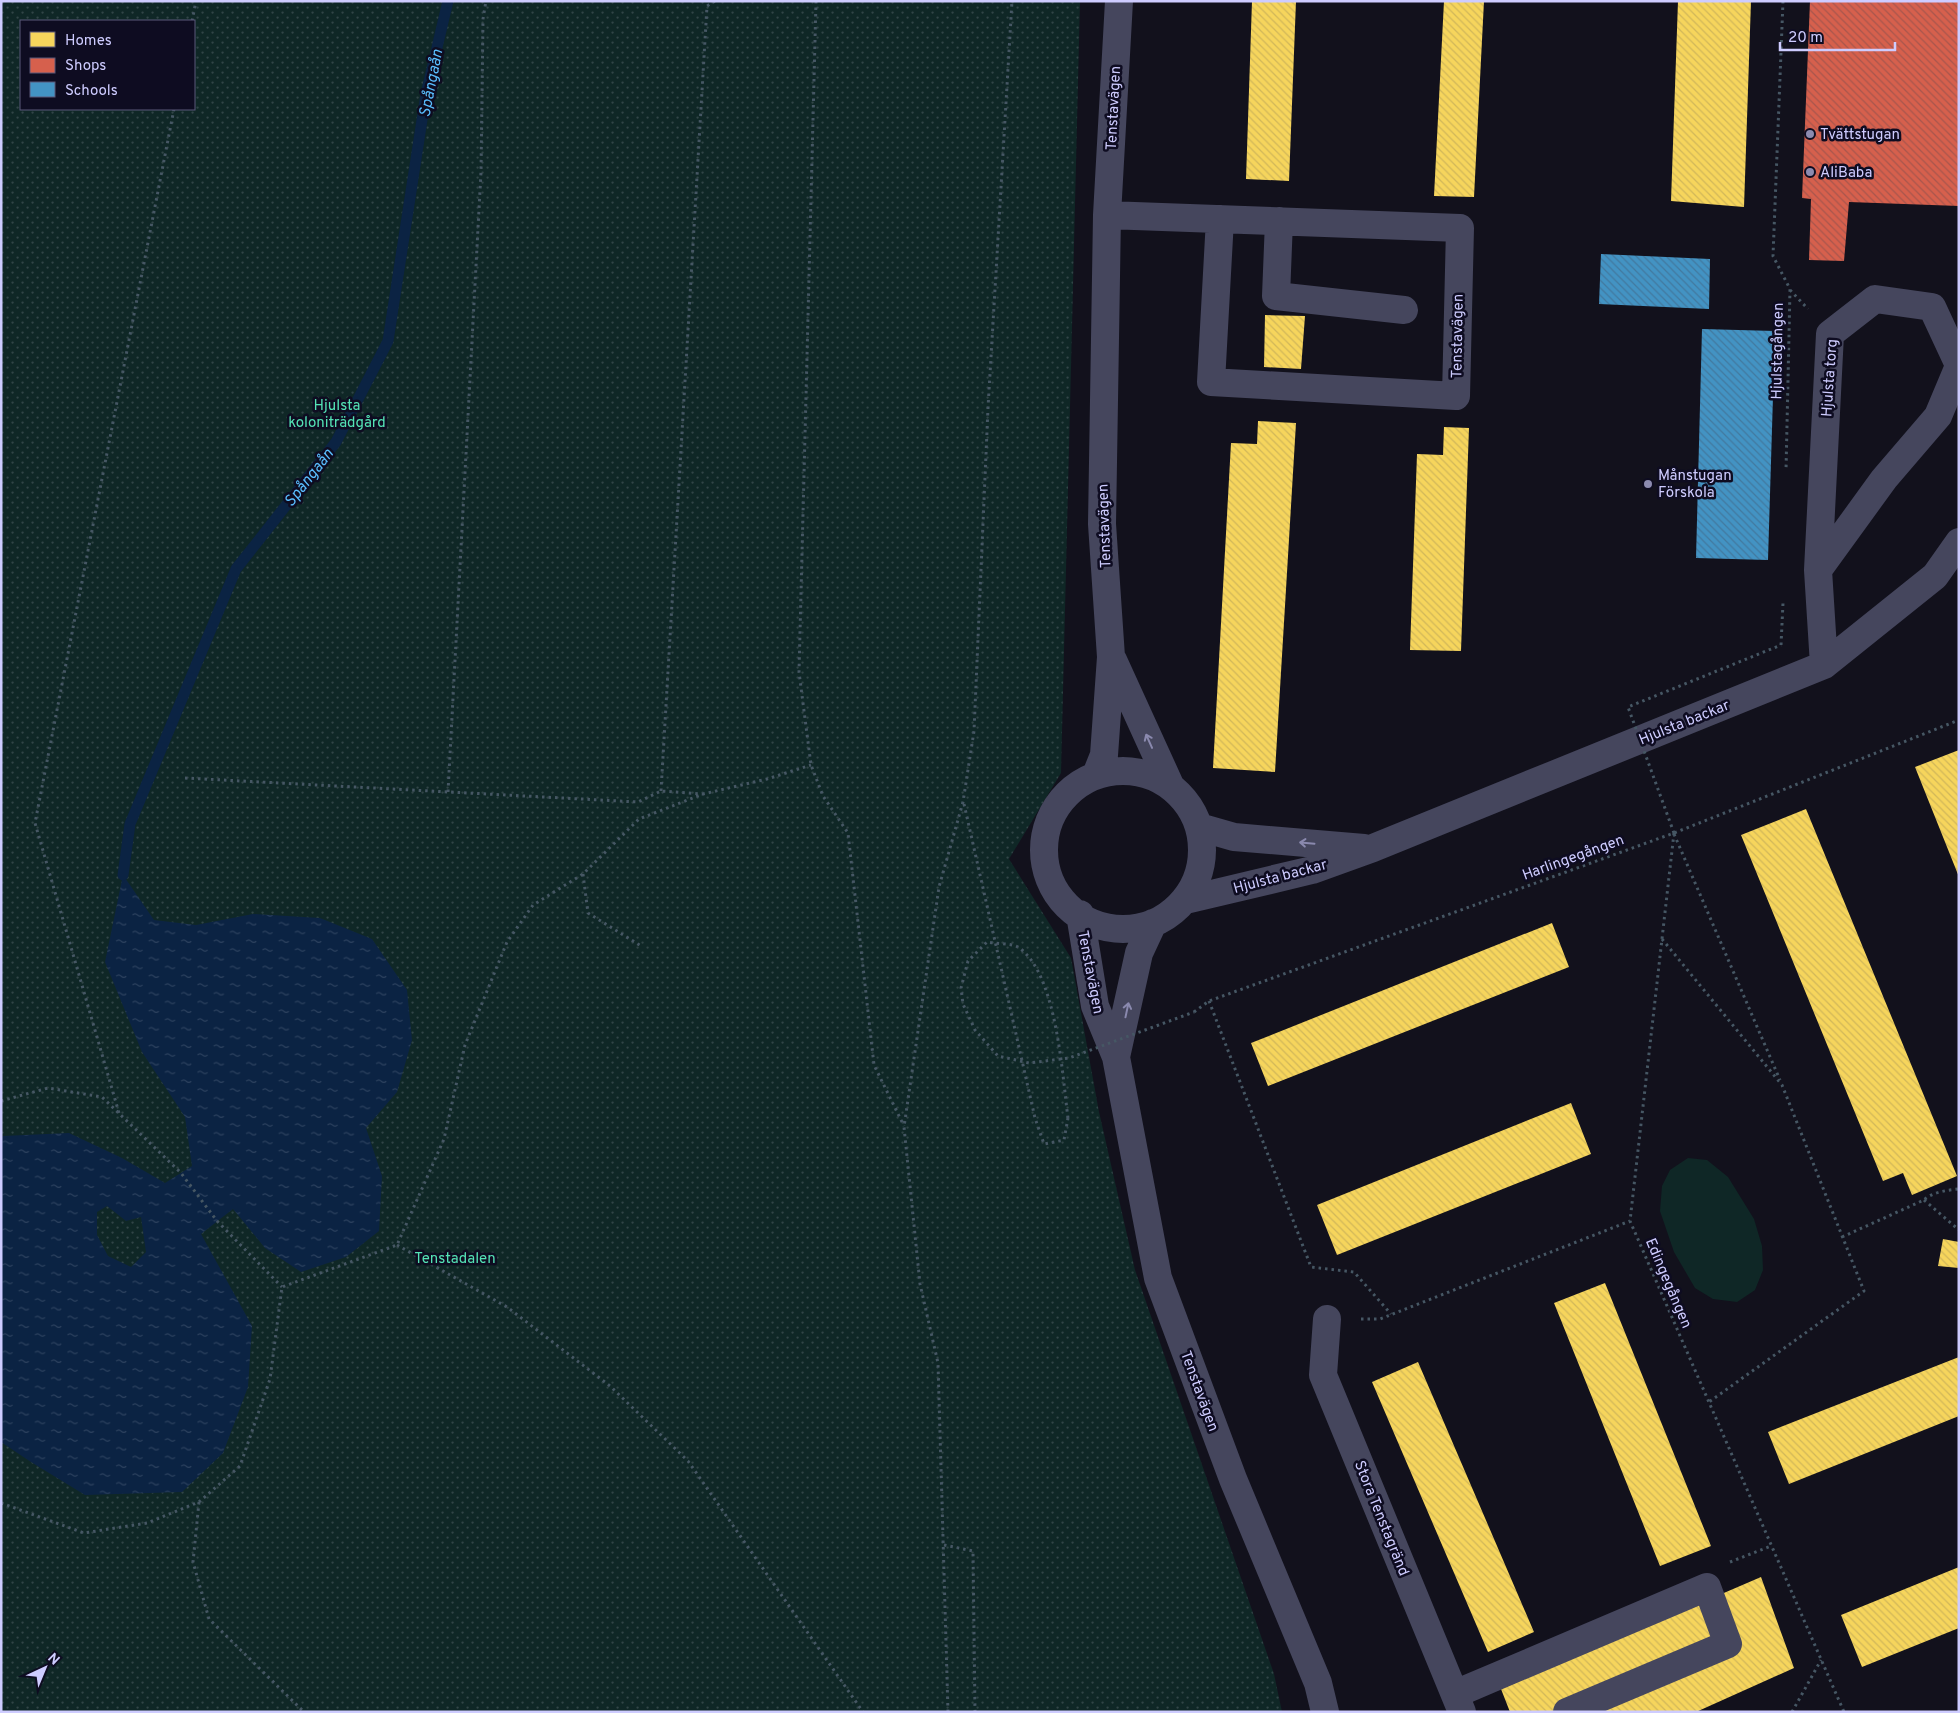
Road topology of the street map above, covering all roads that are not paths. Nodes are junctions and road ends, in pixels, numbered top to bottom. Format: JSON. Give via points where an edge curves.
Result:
{"nodes":[{"id":1,"x":1118,"y":1,"type":"edge"},
{"id":2,"x":1107,"y":215,"type":"junction"},
{"id":3,"x":1220,"y":219,"type":"junction"},
{"id":4,"x":1279,"y":221,"type":"junction"},
{"id":5,"x":1404,"y":310,"type":"dead end"},
{"id":6,"x":1959,"y":365,"type":"edge"},
{"id":7,"x":1959,"y":542,"type":"edge"},
{"id":8,"x":1818,"y":570,"type":"junction"},
{"id":9,"x":1111,"y":657,"type":"junction"},
{"id":10,"x":1824,"y":666,"type":"junction"},
{"id":11,"x":1096,"y":775,"type":"junction"},
{"id":12,"x":1170,"y":785,"type":"junction"},
{"id":13,"x":1199,"y":827,"type":"junction"},
{"id":14,"x":1373,"y":848,"type":"junction"},
{"id":15,"x":1186,"y":900,"type":"junction"},
{"id":16,"x":1080,"y":914,"type":"junction"},
{"id":17,"x":1153,"y":923,"type":"junction"},
{"id":18,"x":1116,"y":1057,"type":"junction"},
{"id":19,"x":1327,"y":1319,"type":"road end"},
{"id":20,"x":1458,"y":1703,"type":"edge"},
{"id":21,"x":1325,"y":1712,"type":"edge"},
{"id":22,"x":1567,"y":1712,"type":"edge"}],
"edges":[{"from":1,"to":2,"type":"street","name":"Tenstavägen"},
{"from":2,"to":3,"type":"street","name":"Tenstavägen"},
{"from":2,"to":9,"type":"street","name":"Tenstavägen","via":[[1102,524]]},
{"from":3,"to":4,"type":"street","name":"Tenstavägen"},
{"from":3,"to":4,"type":"street","name":"Tenstavägen","via":[[1211,382],[1456,396],[1460,228]]},
{"from":4,"to":5,"type":"street","via":[[1276,296]]},
{"from":6,"to":8,"type":"street","name":"Hjulsta torg","via":[[1938,416],[1884,479]]},
{"from":6,"to":8,"type":"street","name":"Hjulsta torg","via":[[1932,307],[1875,299],[1830,334]]},
{"from":7,"to":10,"type":"street","name":"Hjulsta backar","via":[[1935,576]]},
{"from":8,"to":10,"type":"street","name":"Hjulsta torg"},
{"from":9,"to":11,"type":"street","name":"Tenstavägen","via":[[1104,755]]},
{"from":12,"to":9,"type":"street","name":"Tenstavägen","one_way":true},
{"from":10,"to":14,"type":"street","name":"Hjulsta backar"},
{"from":11,"to":12,"type":"street","name":"Tenstavägen","via":[[1121,770],[1146,774]]},
{"from":11,"to":16,"type":"street","name":"Tenstavägen","via":[[1072,788],[1054,809],[1044,835],[1044,862],[1052,888]]},
{"from":12,"to":13,"type":"street","name":"Tenstavägen","via":[[1188,803]]},
{"from":14,"to":13,"type":"street","name":"Hjulsta backar","one_way":true,"via":[[1234,837]]},
{"from":13,"to":15,"type":"street","name":"Tenstavägen","via":[[1203,852],[1198,877]]},
{"from":14,"to":15,"type":"street","name":"Hjulsta backar","via":[[1312,870]]},
{"from":15,"to":17,"type":"street","name":"Tenstavägen","via":[[1167,917]]},
{"from":16,"to":17,"type":"street","name":"Tenstavägen","via":[[1105,927],[1118,929]]},
{"from":16,"to":18,"type":"street","name":"Tenstavägen","via":[[1095,1006]]},
{"from":18,"to":17,"type":"street","name":"Tenstavägen","one_way":true,"via":[[1139,953]]},
{"from":18,"to":21,"type":"street","name":"Tenstavägen","via":[[1158,1278],[1232,1479],[1318,1683]]},
{"from":19,"to":20,"type":"street","name":"Stora Tenstagränd","via":[[1323,1375]]},
{"from":20,"to":22,"type":"street","via":[[1707,1588],[1728,1644]]}]}
